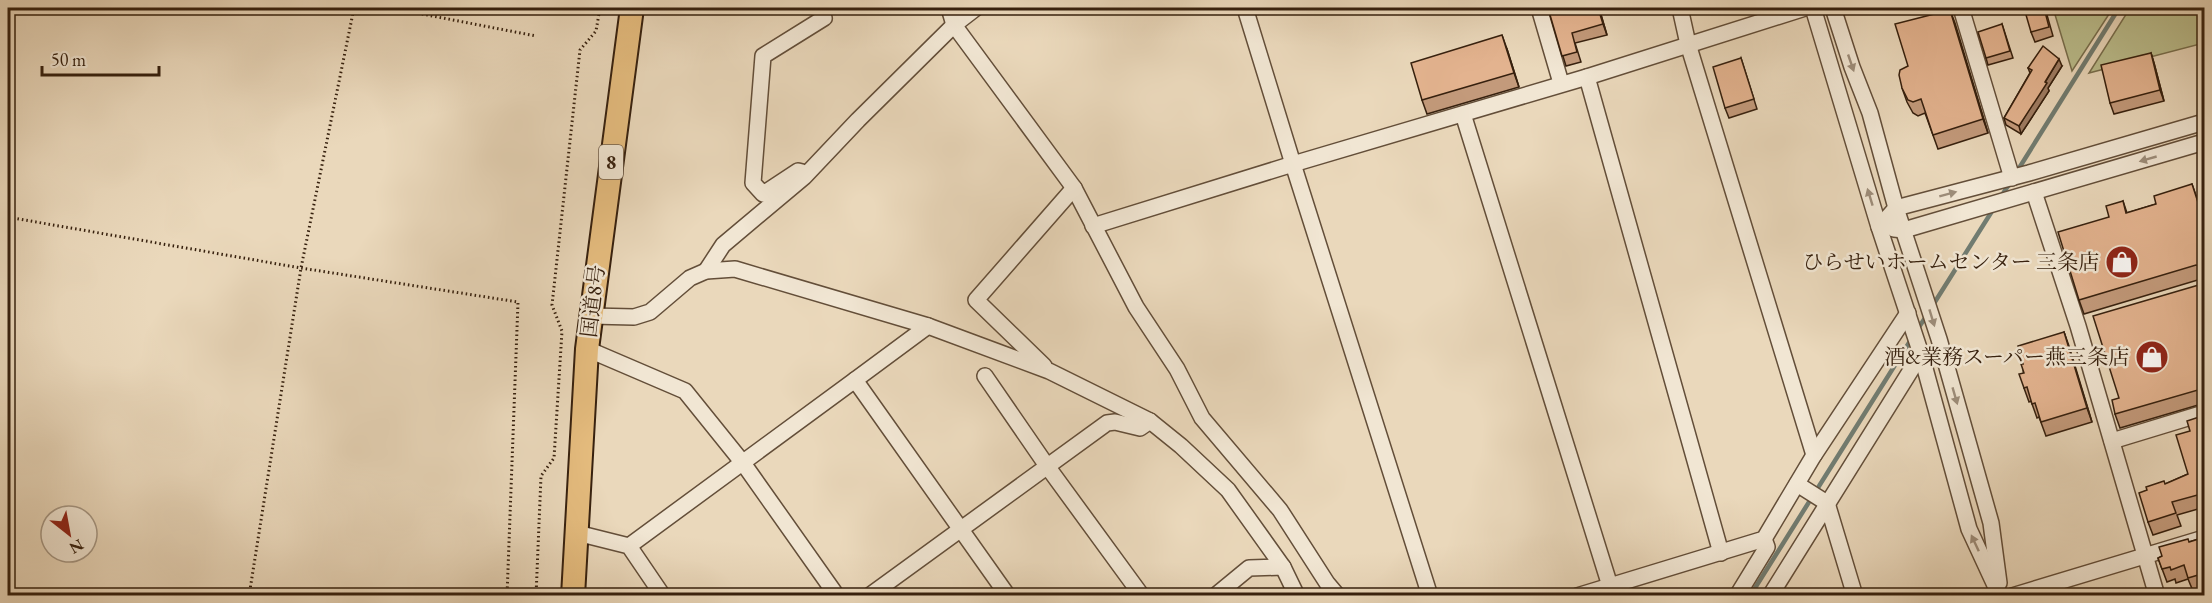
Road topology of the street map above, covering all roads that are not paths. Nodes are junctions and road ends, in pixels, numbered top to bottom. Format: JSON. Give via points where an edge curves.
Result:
{"nodes":[{"id":1,"x":632,"y":8,"type":"edge"},
{"id":2,"x":821,"y":8,"type":"edge"},
{"id":3,"x":949,"y":8,"type":"edge"},
{"id":4,"x":976,"y":8,"type":"edge"},
{"id":5,"x":1245,"y":8,"type":"edge"},
{"id":6,"x":1539,"y":8,"type":"edge"},
{"id":7,"x":1680,"y":8,"type":"edge"},
{"id":8,"x":1805,"y":8,"type":"edge"},
{"id":9,"x":1813,"y":8,"type":"edge"},
{"id":10,"x":1833,"y":8,"type":"edge"},
{"id":11,"x":1961,"y":8,"type":"edge"},
{"id":12,"x":954,"y":25,"type":"junction"},
{"id":13,"x":1689,"y":44,"type":"junction"},
{"id":14,"x":1587,"y":76,"type":"junction"},
{"id":15,"x":1561,"y":83,"type":"junction"},
{"id":16,"x":1463,"y":114,"type":"junction"},
{"id":17,"x":2205,"y":122,"type":"edge"},
{"id":18,"x":2205,"y":142,"type":"edge"},
{"id":19,"x":1293,"y":164,"type":"junction"},
{"id":20,"x":808,"y":174,"type":"junction"},
{"id":21,"x":2006,"y":176,"type":"junction"},
{"id":22,"x":1074,"y":188,"type":"junction"},
{"id":23,"x":2034,"y":192,"type":"junction"},
{"id":24,"x":1896,"y":208,"type":"junction"},
{"id":25,"x":1093,"y":226,"type":"junction"},
{"id":26,"x":1879,"y":227,"type":"junction"},
{"id":27,"x":1904,"y":230,"type":"junction"},
{"id":28,"x":706,"y":271,"type":"junction"},
{"id":29,"x":1908,"y":313,"type":"junction"},
{"id":30,"x":591,"y":316,"type":"junction"},
{"id":31,"x":928,"y":326,"type":"junction"},
{"id":32,"x":587,"y":349,"type":"junction"},
{"id":33,"x":1921,"y":354,"type":"junction"},
{"id":34,"x":1049,"y":370,"type":"junction"},
{"id":35,"x":985,"y":376,"type":"dead end"},
{"id":36,"x":855,"y":380,"type":"junction"},
{"id":37,"x":2205,"y":413,"type":"edge"},
{"id":38,"x":1150,"y":421,"type":"junction"},
{"id":39,"x":2112,"y":441,"type":"junction"},
{"id":40,"x":1814,"y":455,"type":"junction"},
{"id":41,"x":743,"y":464,"type":"junction"},
{"id":42,"x":1047,"y":466,"type":"junction"},
{"id":43,"x":1801,"y":487,"type":"junction"},
{"id":44,"x":1825,"y":501,"type":"junction"},
{"id":45,"x":961,"y":530,"type":"junction"},
{"id":46,"x":577,"y":533,"type":"junction"},
{"id":47,"x":2205,"y":538,"type":"edge"},
{"id":48,"x":1764,"y":539,"type":"junction"},
{"id":49,"x":629,"y":546,"type":"junction"},
{"id":50,"x":1721,"y":553,"type":"junction"},
{"id":51,"x":2146,"y":556,"type":"junction"},
{"id":52,"x":1283,"y":567,"type":"junction"},
{"id":53,"x":1610,"y":586,"type":"junction"},
{"id":54,"x":573,"y":596,"type":"edge"},
{"id":55,"x":663,"y":596,"type":"edge"},
{"id":56,"x":837,"y":596,"type":"edge"},
{"id":57,"x":869,"y":596,"type":"edge"},
{"id":58,"x":1008,"y":596,"type":"edge"},
{"id":59,"x":1142,"y":596,"type":"edge"},
{"id":60,"x":1215,"y":596,"type":"edge"},
{"id":61,"x":1297,"y":596,"type":"edge"},
{"id":62,"x":1338,"y":596,"type":"edge"},
{"id":63,"x":1430,"y":596,"type":"edge"},
{"id":64,"x":1577,"y":596,"type":"edge"},
{"id":65,"x":1737,"y":596,"type":"edge"},
{"id":66,"x":1770,"y":596,"type":"edge"},
{"id":67,"x":1855,"y":596,"type":"edge"},
{"id":68,"x":2000,"y":596,"type":"edge"},
{"id":69,"x":2012,"y":596,"type":"edge"},
{"id":70,"x":2157,"y":596,"type":"edge"}],
"edges":[{"from":1,"to":30,"type":"highway","name":"国道8号","number":"8"},
{"from":2,"to":20,"type":"street","via":[[824,18],[763,56],[753,183],[763,194],[798,171]]},
{"from":3,"to":12,"type":"street"},
{"from":4,"to":12,"type":"street"},
{"from":5,"to":19,"type":"street"},
{"from":6,"to":15,"type":"street"},
{"from":7,"to":13,"type":"street"},
{"from":8,"to":13,"type":"street"},
{"from":26,"to":9,"type":"street","one_way":true},
{"from":10,"to":24,"type":"street","one_way":true,"via":[[1870,113]]},
{"from":11,"to":21,"type":"street"},
{"from":12,"to":20,"type":"street"},
{"from":12,"to":22,"type":"street"},
{"from":13,"to":14,"type":"street"},
{"from":13,"to":40,"type":"street"},
{"from":14,"to":15,"type":"street"},
{"from":14,"to":50,"type":"street"},
{"from":15,"to":16,"type":"street"},
{"from":16,"to":19,"type":"street"},
{"from":16,"to":53,"type":"street"},
{"from":17,"to":21,"type":"street","via":[[2029,173]]},
{"from":18,"to":23,"type":"street","one_way":true},
{"from":19,"to":25,"type":"street"},
{"from":19,"to":63,"type":"street"},
{"from":20,"to":28,"type":"street","via":[[723,245]]},
{"from":24,"to":21,"type":"street","one_way":true},
{"from":22,"to":25,"type":"street"},
{"from":22,"to":34,"type":"street","via":[[976,300]]},
{"from":23,"to":27,"type":"street"},
{"from":23,"to":39,"type":"street","via":[[2083,325]]},
{"from":24,"to":26,"type":"street"},
{"from":24,"to":27,"type":"street"},
{"from":25,"to":62,"type":"street","via":[[1202,418],[1280,510]]},
{"from":26,"to":27,"type":"street"},
{"from":26,"to":29,"type":"street"},
{"from":27,"to":68,"type":"street","one_way":true,"via":[[1991,523]]},
{"from":28,"to":30,"type":"street","via":[[690,278],[650,312],[634,317]]},
{"from":28,"to":31,"type":"street","via":[[735,269]]},
{"from":29,"to":33,"type":"street"},
{"from":29,"to":40,"type":"street"},
{"from":30,"to":32,"type":"highway","name":"国道8号","number":"8"},
{"from":31,"to":34,"type":"street"},
{"from":31,"to":36,"type":"street"},
{"from":32,"to":41,"type":"street","via":[[685,391]]},
{"from":32,"to":46,"type":"highway","name":"国道8号","number":"8"},
{"from":33,"to":44,"type":"street"},
{"from":68,"to":33,"type":"street","one_way":true,"via":[[1969,529]]},
{"from":34,"to":38,"type":"street"},
{"from":35,"to":42,"type":"street"},
{"from":36,"to":41,"type":"street"},
{"from":36,"to":45,"type":"street"},
{"from":37,"to":39,"type":"street"},
{"from":38,"to":42,"type":"street","via":[[1140,428],[1107,423]]},
{"from":38,"to":52,"type":"street","via":[[1228,490]]},
{"from":39,"to":51,"type":"street"},
{"from":40,"to":43,"type":"street"},
{"from":41,"to":49,"type":"street"},
{"from":41,"to":56,"type":"street"},
{"from":42,"to":45,"type":"street"},
{"from":42,"to":59,"type":"street"},
{"from":43,"to":44,"type":"street"},
{"from":43,"to":48,"type":"street"},
{"from":44,"to":66,"type":"street"},
{"from":44,"to":67,"type":"street"},
{"from":45,"to":57,"type":"street"},
{"from":45,"to":58,"type":"street"},
{"from":46,"to":49,"type":"street"},
{"from":46,"to":54,"type":"highway","name":"国道8号","number":"8"},
{"from":47,"to":51,"type":"street"},
{"from":48,"to":50,"type":"street"},
{"from":48,"to":65,"type":"street","via":[[1767,547]]},
{"from":49,"to":55,"type":"street"},
{"from":50,"to":53,"type":"street"},
{"from":51,"to":69,"type":"street"},
{"from":51,"to":70,"type":"street"},
{"from":52,"to":60,"type":"street","via":[[1249,568]]},
{"from":52,"to":61,"type":"street"},
{"from":53,"to":64,"type":"street"}]}
